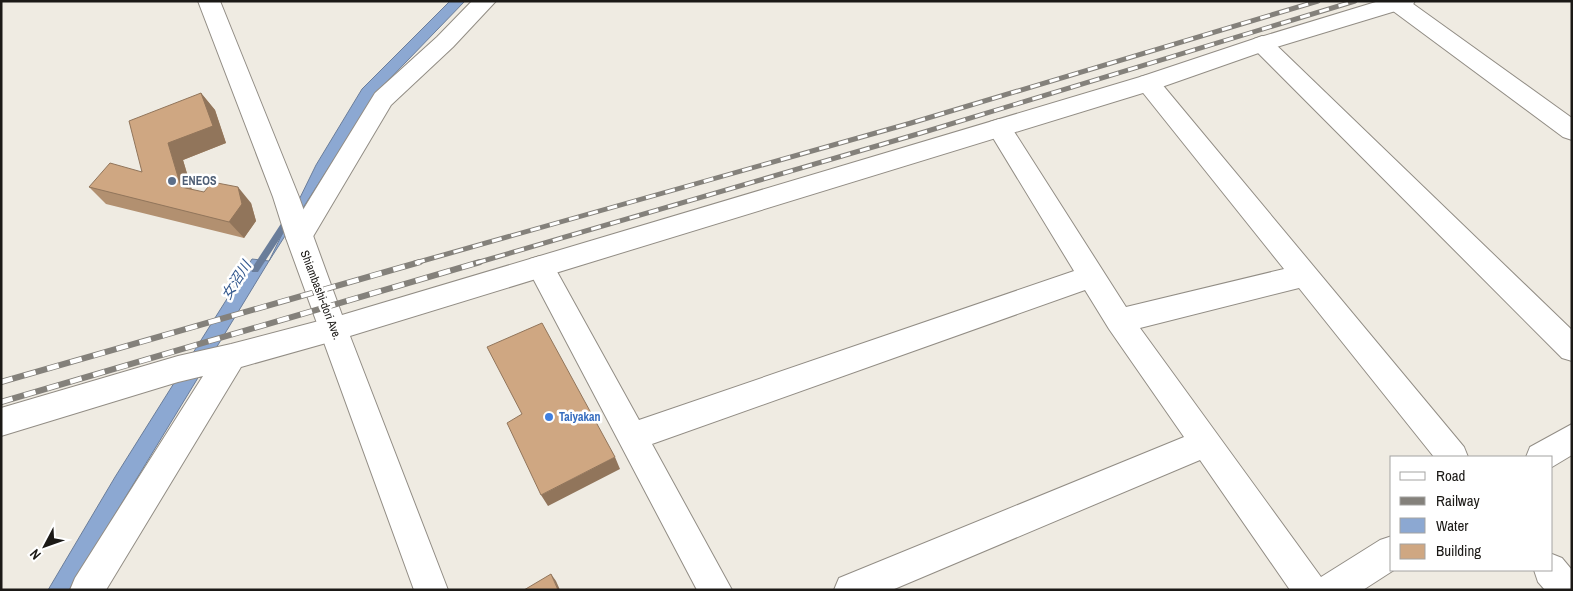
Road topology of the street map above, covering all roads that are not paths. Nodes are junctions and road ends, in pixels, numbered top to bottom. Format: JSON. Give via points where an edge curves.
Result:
{"nodes":[{"id":1,"x":209,"y":1,"type":"edge"},
{"id":2,"x":484,"y":1,"type":"edge"},
{"id":3,"x":1401,"y":2,"type":"edge"},
{"id":4,"x":1262,"y":44,"type":"junction"},
{"id":5,"x":1148,"y":83,"type":"junction"},
{"id":6,"x":998,"y":128,"type":"junction"},
{"id":7,"x":1572,"y":131,"type":"edge"},
{"id":8,"x":297,"y":233,"type":"junction"},
{"id":9,"x":540,"y":266,"type":"junction"},
{"id":10,"x":1091,"y":276,"type":"junction"},
{"id":11,"x":1305,"y":276,"type":"junction"},
{"id":12,"x":1119,"y":321,"type":"junction"},
{"id":13,"x":334,"y":329,"type":"junction"},
{"id":14,"x":1572,"y":349,"type":"edge"},
{"id":15,"x":221,"y":359,"type":"junction"},
{"id":16,"x":1,"y":422,"type":"edge"},
{"id":17,"x":632,"y":438,"type":"junction"},
{"id":18,"x":1572,"y":438,"type":"edge"},
{"id":19,"x":1206,"y":443,"type":"junction"},
{"id":20,"x":1453,"y":456,"type":"edge"},
{"id":21,"x":1543,"y":456,"type":"edge"},
{"id":22,"x":1390,"y":553,"type":"edge"},
{"id":23,"x":1551,"y":571,"type":"edge"},
{"id":24,"x":87,"y":590,"type":"edge"},
{"id":25,"x":431,"y":590,"type":"edge"},
{"id":26,"x":714,"y":590,"type":"edge"},
{"id":27,"x":851,"y":590,"type":"edge"},
{"id":28,"x":1310,"y":590,"type":"edge"},
{"id":29,"x":1332,"y":590,"type":"edge"},
{"id":30,"x":1568,"y":590,"type":"edge"}],
"edges":[{"from":1,"to":8,"type":"street","name":"Shiambashi-dori Ave."},
{"from":2,"to":8,"type":"street","via":[[446,42],[383,99]]},
{"from":3,"to":4,"type":"street"},
{"from":3,"to":7,"type":"street"},
{"from":4,"to":5,"type":"street"},
{"from":4,"to":14,"type":"street"},
{"from":5,"to":6,"type":"street"},
{"from":5,"to":11,"type":"street"},
{"from":6,"to":9,"type":"street"},
{"from":6,"to":10,"type":"street"},
{"from":8,"to":13,"type":"street","name":"Shiambashi-dori Ave."},
{"from":9,"to":13,"type":"street"},
{"from":9,"to":17,"type":"street"},
{"from":10,"to":12,"type":"street"},
{"from":10,"to":17,"type":"street"},
{"from":11,"to":12,"type":"street"},
{"from":11,"to":20,"type":"street"},
{"from":12,"to":19,"type":"street"},
{"from":13,"to":15,"type":"street"},
{"from":13,"to":25,"type":"street","name":"Shiambashi-dori Ave."},
{"from":15,"to":16,"type":"street"},
{"from":15,"to":24,"type":"street"},
{"from":17,"to":26,"type":"street"},
{"from":18,"to":21,"type":"street"},
{"from":19,"to":27,"type":"street"},
{"from":19,"to":28,"type":"street"},
{"from":22,"to":29,"type":"street"},
{"from":23,"to":30,"type":"street"}]}
